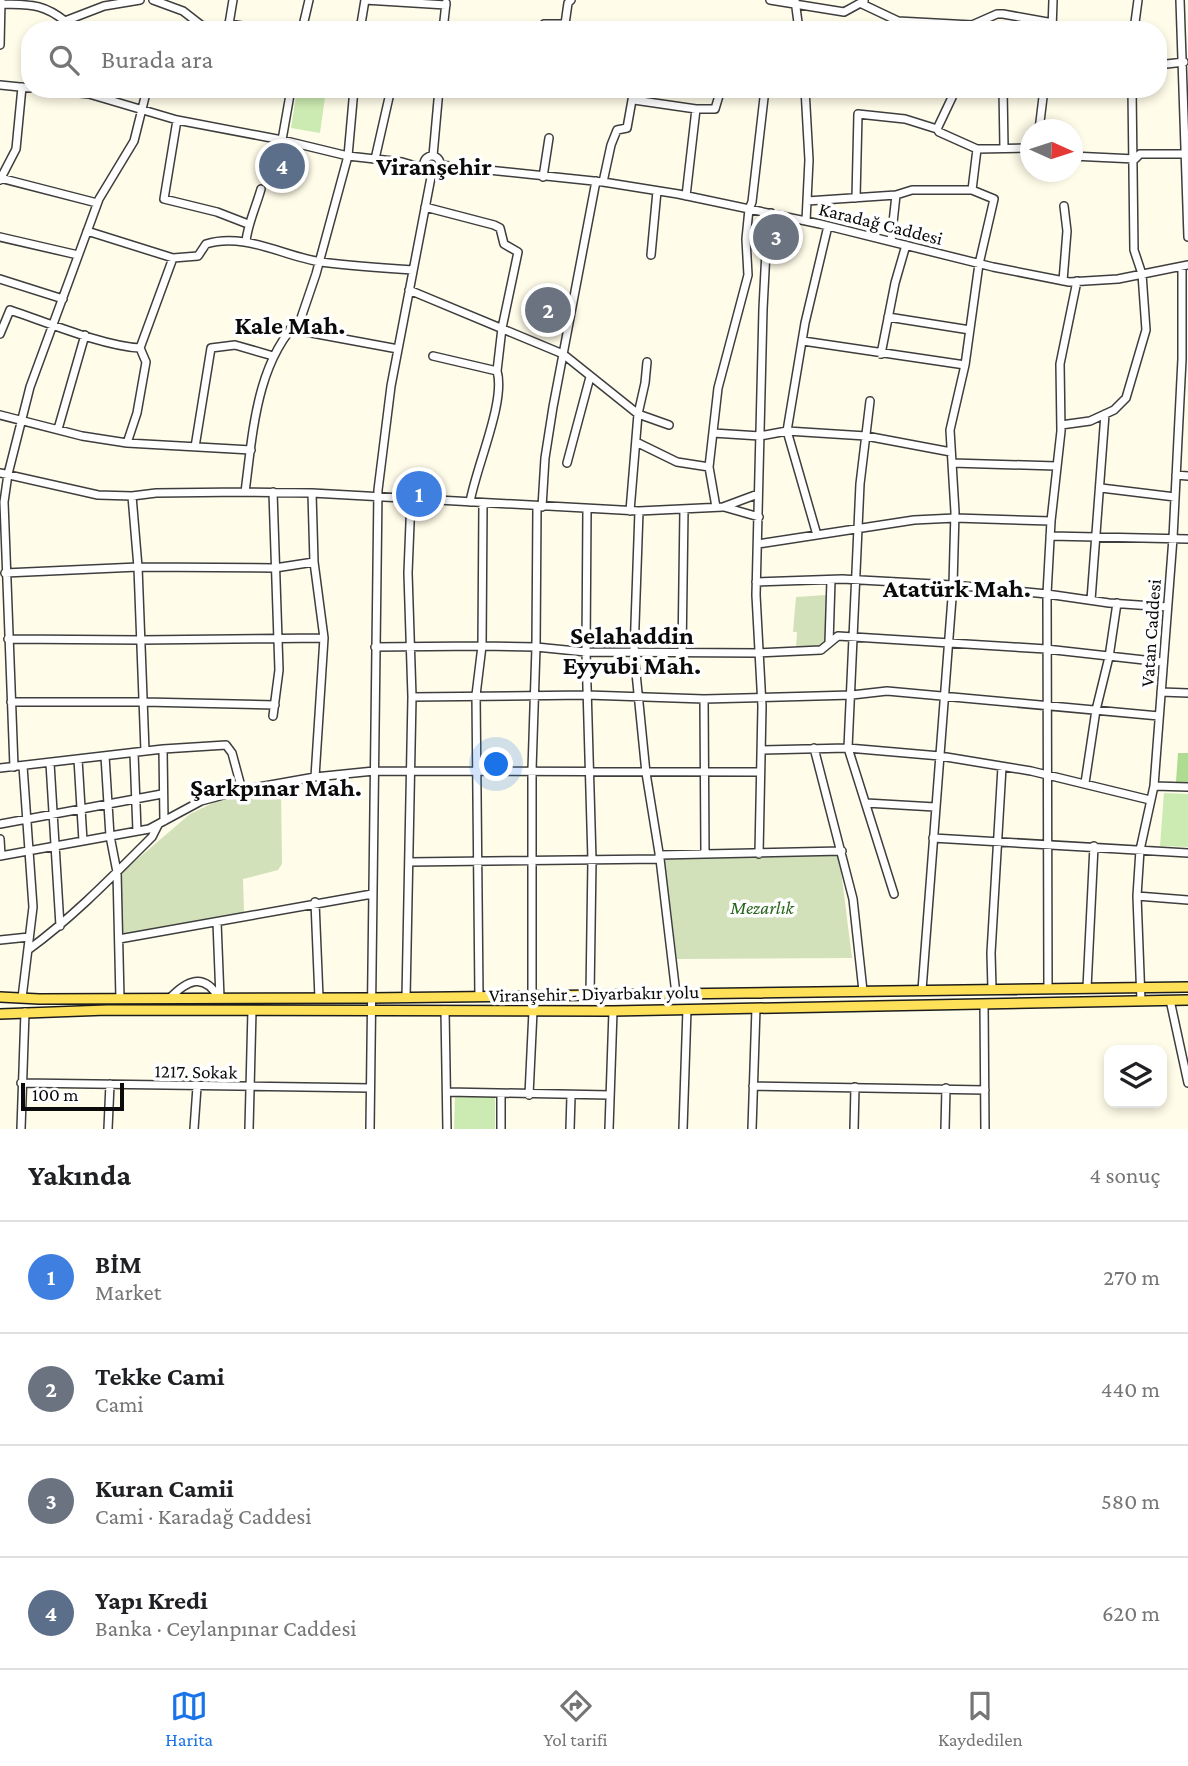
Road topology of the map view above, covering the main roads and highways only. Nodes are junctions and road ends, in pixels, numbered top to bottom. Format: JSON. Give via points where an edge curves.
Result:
{"nodes":[{"id":1,"x":1188,"y":987,"type":"edge"},
{"id":2,"x":0,"y":997,"type":"edge"},
{"id":3,"x":1188,"y":1000,"type":"edge"},
{"id":4,"x":0,"y":1014,"type":"edge"}],
"edges":[{"from":1,"to":2,"type":"main road","name":"Viranşehir - Diyarbakır yolu","via":[[406,998]]},
{"from":3,"to":4,"type":"main road","name":"Viranşehir - Diyarbakır yolu","via":[[613,1011]]}]}
